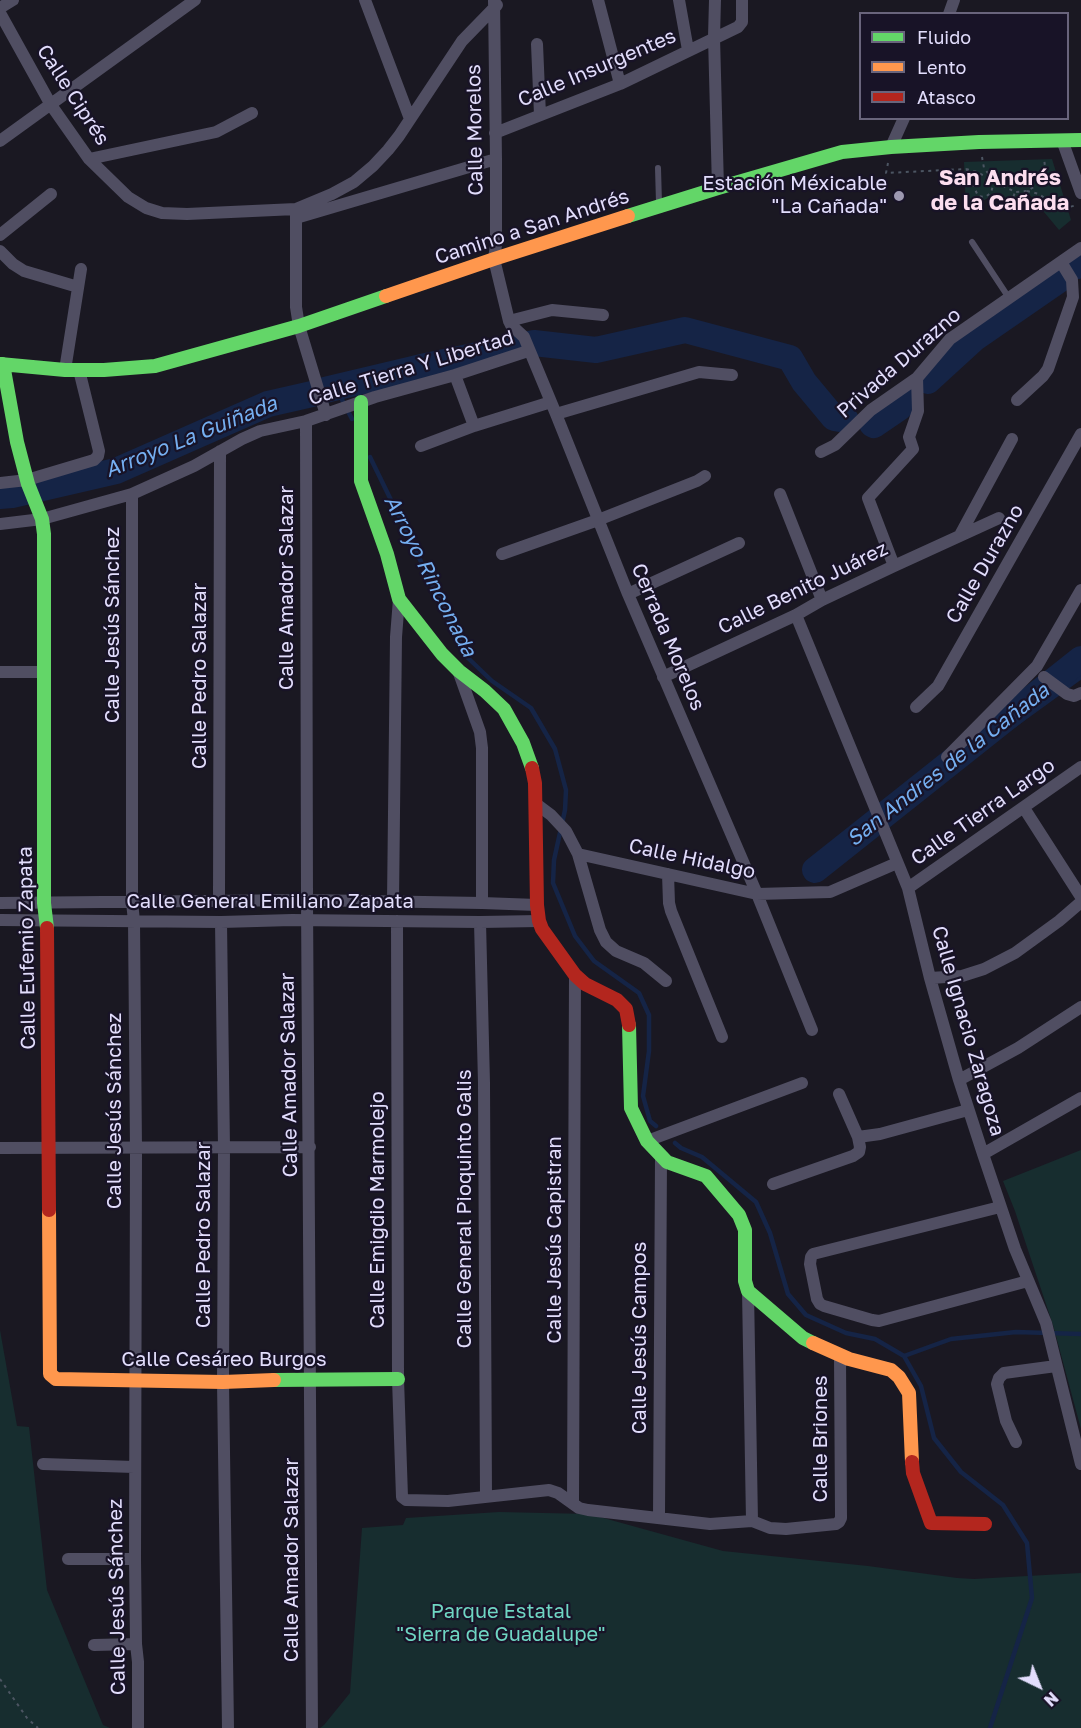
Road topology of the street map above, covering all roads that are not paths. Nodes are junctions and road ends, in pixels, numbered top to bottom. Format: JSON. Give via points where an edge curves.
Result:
{"nodes":[{"id":1,"x":13,"y":0,"type":"edge"},
{"id":2,"x":195,"y":0,"type":"edge"},
{"id":3,"x":365,"y":0,"type":"edge"},
{"id":4,"x":598,"y":0,"type":"edge"},
{"id":5,"x":679,"y":0,"type":"edge"},
{"id":6,"x":715,"y":0,"type":"edge"},
{"id":7,"x":742,"y":0,"type":"edge"},
{"id":8,"x":496,"y":3,"type":"edge"},
{"id":9,"x":0,"y":8,"type":"edge"},
{"id":10,"x":0,"y":13,"type":"edge"},
{"id":11,"x":12,"y":34,"type":"junction"},
{"id":12,"x":714,"y":37,"type":"junction"},
{"id":13,"x":0,"y":42,"type":"edge"},
{"id":14,"x":537,"y":44,"type":"dead end"},
{"id":15,"x":688,"y":50,"type":"junction"},
{"id":16,"x":620,"y":84,"type":"junction"},
{"id":17,"x":51,"y":105,"type":"junction"},
{"id":18,"x":252,"y":113,"type":"dead end"},
{"id":19,"x":540,"y":115,"type":"junction"},
{"id":20,"x":410,"y":119,"type":"junction"},
{"id":21,"x":903,"y":120,"type":"edge"},
{"id":22,"x":495,"y":134,"type":"junction"},
{"id":23,"x":1062,"y":140,"type":"junction"},
{"id":24,"x":1081,"y":140,"type":"edge"},
{"id":25,"x":0,"y":141,"type":"edge"},
{"id":26,"x":891,"y":147,"type":"junction"},
{"id":27,"x":89,"y":159,"type":"junction"},
{"id":28,"x":496,"y":159,"type":"junction"},
{"id":29,"x":658,"y":168,"type":"dead end"},
{"id":30,"x":718,"y":188,"type":"junction"},
{"id":31,"x":1081,"y":193,"type":"edge"},
{"id":32,"x":51,"y":194,"type":"dead end"},
{"id":33,"x":659,"y":207,"type":"junction"},
{"id":34,"x":296,"y":213,"type":"junction"},
{"id":35,"x":0,"y":235,"type":"edge"},
{"id":36,"x":972,"y":242,"type":"dead end"},
{"id":37,"x":1081,"y":248,"type":"edge"},
{"id":38,"x":0,"y":251,"type":"edge"},
{"id":39,"x":494,"y":259,"type":"junction"},
{"id":40,"x":1061,"y":262,"type":"junction"},
{"id":41,"x":81,"y":269,"type":"dead end"},
{"id":42,"x":78,"y":287,"type":"junction"},
{"id":43,"x":1009,"y":299,"type":"junction"},
{"id":44,"x":603,"y":315,"type":"dead end"},
{"id":45,"x":509,"y":321,"type":"junction"},
{"id":46,"x":299,"y":326,"type":"junction"},
{"id":47,"x":526,"y":345,"type":"junction"},
{"id":48,"x":2,"y":364,"type":"edge"},
{"id":49,"x":72,"y":370,"type":"junction"},
{"id":50,"x":455,"y":375,"type":"junction"},
{"id":51,"x":732,"y":375,"type":"dead end"},
{"id":52,"x":917,"y":378,"type":"junction"},
{"id":53,"x":1017,"y":400,"type":"dead end"},
{"id":54,"x":361,"y":402,"type":"junction"},
{"id":55,"x":553,"y":408,"type":"junction"},
{"id":56,"x":326,"y":415,"type":"junction"},
{"id":57,"x":306,"y":421,"type":"junction"},
{"id":58,"x":474,"y":426,"type":"junction"},
{"id":59,"x":1081,"y":434,"type":"edge"},
{"id":60,"x":1012,"y":439,"type":"dead end"},
{"id":61,"x":421,"y":446,"type":"dead end"},
{"id":62,"x":220,"y":451,"type":"junction"},
{"id":63,"x":821,"y":452,"type":"dead end"},
{"id":64,"x":705,"y":476,"type":"dead end"},
{"id":65,"x":27,"y":482,"type":"junction"},
{"id":66,"x":0,"y":483,"type":"edge"},
{"id":67,"x":132,"y":494,"type":"junction"},
{"id":68,"x":780,"y":494,"type":"dead end"},
{"id":69,"x":999,"y":518,"type":"dead end"},
{"id":70,"x":42,"y":519,"type":"junction"},
{"id":71,"x":598,"y":520,"type":"junction"},
{"id":72,"x":0,"y":524,"type":"edge"},
{"id":73,"x":960,"y":535,"type":"junction"},
{"id":74,"x":739,"y":543,"type":"dead end"},
{"id":75,"x":502,"y":554,"type":"dead end"},
{"id":76,"x":894,"y":566,"type":"junction"},
{"id":77,"x":1081,"y":590,"type":"edge"},
{"id":78,"x":628,"y":594,"type":"junction"},
{"id":79,"x":399,"y":599,"type":"junction"},
{"id":80,"x":822,"y":600,"type":"junction"},
{"id":81,"x":796,"y":615,"type":"junction"},
{"id":82,"x":0,"y":672,"type":"edge"},
{"id":83,"x":44,"y":672,"type":"junction"},
{"id":84,"x":459,"y":672,"type":"junction"},
{"id":85,"x":663,"y":677,"type":"junction"},
{"id":86,"x":1044,"y":677,"type":"dead end"},
{"id":87,"x":1081,"y":693,"type":"edge"},
{"id":88,"x":916,"y":707,"type":"dead end"},
{"id":89,"x":946,"y":757,"type":"dead end"},
{"id":90,"x":1081,"y":767,"type":"edge"},
{"id":91,"x":535,"y":803,"type":"junction"},
{"id":92,"x":1024,"y":808,"type":"junction"},
{"id":93,"x":578,"y":854,"type":"junction"},
{"id":94,"x":897,"y":863,"type":"junction"},
{"id":95,"x":668,"y":874,"type":"junction"},
{"id":96,"x":908,"y":888,"type":"junction"},
{"id":97,"x":757,"y":894,"type":"junction"},
{"id":98,"x":1081,"y":897,"type":"edge"},
{"id":99,"x":219,"y":900,"type":"junction"},
{"id":100,"x":307,"y":900,"type":"junction"},
{"id":101,"x":393,"y":901,"type":"junction"},
{"id":102,"x":132,"y":902,"type":"junction"},
{"id":103,"x":1081,"y":902,"type":"edge"},
{"id":104,"x":0,"y":903,"type":"edge"},
{"id":105,"x":44,"y":903,"type":"junction"},
{"id":106,"x":482,"y":903,"type":"junction"},
{"id":107,"x":537,"y":905,"type":"junction"},
{"id":108,"x":0,"y":920,"type":"edge"},
{"id":109,"x":47,"y":920,"type":"junction"},
{"id":110,"x":134,"y":921,"type":"junction"},
{"id":111,"x":307,"y":921,"type":"junction"},
{"id":112,"x":398,"y":921,"type":"junction"},
{"id":113,"x":539,"y":921,"type":"junction"},
{"id":114,"x":221,"y":922,"type":"junction"},
{"id":115,"x":480,"y":922,"type":"junction"},
{"id":116,"x":575,"y":975,"type":"junction"},
{"id":117,"x":930,"y":978,"type":"junction"},
{"id":118,"x":666,"y":981,"type":"dead end"},
{"id":119,"x":1081,"y":1007,"type":"edge"},
{"id":120,"x":812,"y":1030,"type":"dead end"},
{"id":121,"x":722,"y":1037,"type":"dead end"},
{"id":122,"x":959,"y":1080,"type":"junction"},
{"id":123,"x":802,"y":1083,"type":"dead end"},
{"id":124,"x":839,"y":1095,"type":"dead end"},
{"id":125,"x":1081,"y":1098,"type":"edge"},
{"id":126,"x":968,"y":1110,"type":"junction"},
{"id":127,"x":858,"y":1137,"type":"junction"},
{"id":128,"x":647,"y":1141,"type":"junction"},
{"id":129,"x":310,"y":1147,"type":"junction"},
{"id":130,"x":0,"y":1148,"type":"edge"},
{"id":131,"x":49,"y":1148,"type":"junction"},
{"id":132,"x":224,"y":1148,"type":"junction"},
{"id":133,"x":136,"y":1149,"type":"junction"},
{"id":134,"x":982,"y":1154,"type":"junction"},
{"id":135,"x":661,"y":1158,"type":"junction"},
{"id":136,"x":773,"y":1184,"type":"dead end"},
{"id":137,"x":1000,"y":1207,"type":"junction"},
{"id":138,"x":1028,"y":1281,"type":"junction"},
{"id":139,"x":748,"y":1291,"type":"junction"},
{"id":140,"x":840,"y":1356,"type":"junction"},
{"id":141,"x":1056,"y":1366,"type":"junction"},
{"id":142,"x":51,"y":1376,"type":"joint"},
{"id":143,"x":311,"y":1379,"type":"junction"},
{"id":144,"x":398,"y":1379,"type":"junction"},
{"id":145,"x":135,"y":1380,"type":"junction"},
{"id":146,"x":223,"y":1382,"type":"junction"},
{"id":147,"x":1016,"y":1442,"type":"dead end"},
{"id":148,"x":43,"y":1464,"type":"dead end"},
{"id":149,"x":1081,"y":1464,"type":"edge"},
{"id":150,"x":134,"y":1467,"type":"junction"},
{"id":151,"x":486,"y":1496,"type":"junction"},
{"id":152,"x":573,"y":1504,"type":"junction"},
{"id":153,"x":659,"y":1517,"type":"junction"},
{"id":154,"x":752,"y":1521,"type":"junction"},
{"id":155,"x":985,"y":1524,"type":"dead end"},
{"id":156,"x":69,"y":1559,"type":"dead end"},
{"id":157,"x":135,"y":1559,"type":"junction"},
{"id":158,"x":136,"y":1644,"type":"junction"},
{"id":159,"x":94,"y":1645,"type":"dead end"},
{"id":160,"x":138,"y":1728,"type":"edge"},
{"id":161,"x":228,"y":1728,"type":"edge"},
{"id":162,"x":312,"y":1728,"type":"edge"}],
"edges":[{"from":1,"to":9,"type":"street"},
{"from":2,"to":17,"type":"street"},
{"from":3,"to":20,"type":"street"},
{"from":4,"to":16,"type":"street"},
{"from":5,"to":15,"type":"street"},
{"from":6,"to":12,"type":"street"},
{"from":7,"to":12,"type":"street","name":"Calle Insurgentes","via":[[741,25]]},
{"from":8,"to":20,"type":"street","via":[[462,41]]},
{"from":8,"to":22,"type":"street","name":"Calle Morelos"},
{"from":10,"to":11,"type":"street","name":"Calle Ciprés"},
{"from":11,"to":13,"type":"street"},
{"from":11,"to":17,"type":"street","name":"Calle Ciprés"},
{"from":12,"to":15,"type":"street","name":"Calle Insurgentes"},
{"from":12,"to":30,"type":"street"},
{"from":14,"to":19,"type":"street"},
{"from":15,"to":16,"type":"street","name":"Calle Insurgentes"},
{"from":16,"to":19,"type":"street","name":"Calle Insurgentes"},
{"from":17,"to":25,"type":"street"},
{"from":17,"to":27,"type":"street","name":"Calle Ciprés"},
{"from":18,"to":27,"type":"street","via":[[216,132]]},
{"from":19,"to":22,"type":"street","name":"Calle Insurgentes"},
{"from":20,"to":34,"type":"street","via":[[388,150],[354,182]]},
{"from":21,"to":26,"type":"street"},
{"from":22,"to":28,"type":"street","name":"Calle Morelos"},
{"from":23,"to":24,"type":"street","name":"Camino a San Andrés"},
{"from":23,"to":26,"type":"street","name":"Camino a San Andrés"},
{"from":23,"to":31,"type":"street"},
{"from":26,"to":30,"type":"street","name":"Camino a San Andrés","via":[[842,152]]},
{"from":27,"to":34,"type":"street","name":"Calle Ciprés","via":[[128,197],[162,213]]},
{"from":28,"to":34,"type":"street"},
{"from":28,"to":39,"type":"street","name":"Calle Morelos"},
{"from":29,"to":33,"type":"lane"},
{"from":30,"to":33,"type":"street","name":"Camino a San Andrés"},
{"from":32,"to":35,"type":"street"},
{"from":33,"to":39,"type":"street","name":"Camino a San Andrés"},
{"from":34,"to":46,"type":"street"},
{"from":36,"to":43,"type":"lane"},
{"from":37,"to":40,"type":"street","name":"Privada Durazno"},
{"from":38,"to":42,"type":"street","via":[[24,271]]},
{"from":39,"to":45,"type":"street","name":"Cerrada Morelos"},
{"from":39,"to":46,"type":"street","name":"Camino a San Andrés"},
{"from":40,"to":43,"type":"street","name":"Privada Durazno"},
{"from":40,"to":53,"type":"street","via":[[1072,280],[1073,297],[1048,369]]},
{"from":41,"to":42,"type":"street"},
{"from":42,"to":49,"type":"street"},
{"from":43,"to":52,"type":"street","name":"Privada Durazno","via":[[950,339]]},
{"from":44,"to":45,"type":"street","via":[[552,310]]},
{"from":45,"to":47,"type":"street","name":"Cerrada Morelos"},
{"from":46,"to":49,"type":"street","name":"Camino a San Andrés","via":[[155,366]]},
{"from":46,"to":56,"type":"street"},
{"from":47,"to":50,"type":"street","name":"Calle Tierra Y Libertad"},
{"from":47,"to":55,"type":"street","name":"Cerrada Morelos"},
{"from":48,"to":49,"type":"street","name":"Camino a San Andrés"},
{"from":48,"to":65,"type":"street","name":"Calle Eufemio Zapata"},
{"from":49,"to":65,"type":"street","via":[[98,456]]},
{"from":50,"to":54,"type":"street","name":"Calle Tierra Y Libertad"},
{"from":50,"to":58,"type":"street"},
{"from":51,"to":55,"type":"street","via":[[699,372]]},
{"from":52,"to":63,"type":"street","name":"Privada Durazno","via":[[871,410],[835,445]]},
{"from":52,"to":76,"type":"street","via":[[918,411],[909,437],[913,449],[868,498]]},
{"from":54,"to":56,"type":"street","name":"Calle Tierra Y Libertad"},
{"from":54,"to":79,"type":"street","via":[[361,481]]},
{"from":55,"to":58,"type":"street"},
{"from":55,"to":71,"type":"street","name":"Cerrada Morelos"},
{"from":56,"to":57,"type":"street","name":"Calle Tierra Y Libertad"},
{"from":57,"to":62,"type":"street","name":"Calle Tierra Y Libertad","via":[[260,431]]},
{"from":57,"to":100,"type":"street","name":"Calle Amador Salazar"},
{"from":58,"to":61,"type":"street"},
{"from":59,"to":88,"type":"street","name":"Calle Durazno","via":[[938,686]]},
{"from":60,"to":73,"type":"street"},
{"from":62,"to":67,"type":"street","name":"Calle Tierra Y Libertad"},
{"from":62,"to":99,"type":"street","name":"Calle Pedro Salazar"},
{"from":64,"to":71,"type":"street"},
{"from":65,"to":66,"type":"street"},
{"from":65,"to":70,"type":"street","name":"Calle Eufemio Zapata"},
{"from":67,"to":70,"type":"street","name":"Calle Tierra Y Libertad"},
{"from":67,"to":102,"type":"street","name":"Calle Jesús Sánchez"},
{"from":68,"to":80,"type":"street"},
{"from":69,"to":73,"type":"street","name":"Calle Benito Juárez"},
{"from":70,"to":72,"type":"street","name":"Calle Tierra Y Libertad"},
{"from":70,"to":83,"type":"street","name":"Calle Eufemio Zapata"},
{"from":71,"to":75,"type":"street"},
{"from":71,"to":78,"type":"street","name":"Cerrada Morelos"},
{"from":73,"to":76,"type":"street","name":"Calle Benito Juárez"},
{"from":74,"to":78,"type":"street"},
{"from":76,"to":80,"type":"street","name":"Calle Benito Juárez"},
{"from":77,"to":89,"type":"street","via":[[1037,666]]},
{"from":78,"to":85,"type":"street","name":"Cerrada Morelos"},
{"from":79,"to":84,"type":"street"},
{"from":79,"to":101,"type":"street"},
{"from":80,"to":81,"type":"street","name":"Calle Benito Juárez"},
{"from":81,"to":85,"type":"street","name":"Calle Benito Juárez"},
{"from":81,"to":94,"type":"street","name":"Calle Ignacio Zaragoza"},
{"from":82,"to":83,"type":"street"},
{"from":83,"to":105,"type":"street","name":"Calle Eufemio Zapata"},
{"from":84,"to":91,"type":"street","via":[[485,691],[510,718],[532,767]]},
{"from":84,"to":106,"type":"street","via":[[482,748]]},
{"from":85,"to":97,"type":"street","name":"Cerrada Morelos"},
{"from":86,"to":87,"type":"street","via":[[1067,694]]},
{"from":90,"to":92,"type":"street","name":"Calle Tierra Largo"},
{"from":91,"to":93,"type":"street","via":[[566,831]]},
{"from":91,"to":107,"type":"street"},
{"from":92,"to":96,"type":"street","name":"Calle Tierra Largo"},
{"from":92,"to":98,"type":"street"},
{"from":93,"to":95,"type":"street","name":"Calle Hidalgo"},
{"from":93,"to":118,"type":"street","via":[[606,942],[616,951],[644,963]]},
{"from":94,"to":96,"type":"street","name":"Calle Ignacio Zaragoza"},
{"from":94,"to":97,"type":"street","name":"Calle Hidalgo","via":[[830,892]]},
{"from":95,"to":97,"type":"street","name":"Calle Hidalgo"},
{"from":95,"to":121,"type":"street","via":[[671,911]]},
{"from":96,"to":117,"type":"street","name":"Calle Ignacio Zaragoza"},
{"from":97,"to":120,"type":"street","name":"Cerrada Morelos"},
{"from":99,"to":100,"type":"street","name":"Calle General Emiliano Zapata"},
{"from":99,"to":102,"type":"street","name":"Calle General Emiliano Zapata"},
{"from":100,"to":101,"type":"street","name":"Calle General Emiliano Zapata"},
{"from":100,"to":111,"type":"street","name":"Calle Amador Salazar"},
{"from":101,"to":106,"type":"street","name":"Calle General Emiliano Zapata"},
{"from":102,"to":105,"type":"street","name":"Calle General Emiliano Zapata"},
{"from":102,"to":110,"type":"street","name":"Calle Jesús Sánchez"},
{"from":103,"to":117,"type":"street","via":[[1015,953],[984,969],[962,976]]},
{"from":104,"to":105,"type":"street","name":"Calle General Emiliano Zapata"},
{"from":105,"to":109,"type":"street","name":"Calle Eufemio Zapata"},
{"from":106,"to":107,"type":"street","name":"Calle General Emiliano Zapata"},
{"from":107,"to":113,"type":"street"},
{"from":108,"to":109,"type":"street","name":"Calle General Emiliano Zapata"},
{"from":109,"to":110,"type":"street","name":"Calle General Emiliano Zapata"},
{"from":109,"to":131,"type":"street","name":"Calle Eufemio Zapata"},
{"from":110,"to":114,"type":"street","name":"Calle General Emiliano Zapata"},
{"from":110,"to":133,"type":"street","name":"Calle Jesús Sánchez"},
{"from":111,"to":112,"type":"street","name":"Calle General Emiliano Zapata"},
{"from":111,"to":114,"type":"street","name":"Calle General Emiliano Zapata"},
{"from":111,"to":129,"type":"street","name":"Calle Amador Salazar"},
{"from":112,"to":115,"type":"street","name":"Calle General Emiliano Zapata"},
{"from":112,"to":144,"type":"street","name":"Calle Emigdio Marmolejo"},
{"from":113,"to":115,"type":"street","name":"Calle General Emiliano Zapata"},
{"from":113,"to":116,"type":"street"},
{"from":114,"to":132,"type":"street","name":"Calle Pedro Salazar"},
{"from":115,"to":151,"type":"street","name":"Calle General Pioquinto Galis"},
{"from":116,"to":128,"type":"street","via":[[617,1000],[628,1014],[631,1108]]},
{"from":116,"to":152,"type":"street","name":"Calle Jesús Capistran"},
{"from":117,"to":122,"type":"street","name":"Calle Ignacio Zaragoza"},
{"from":119,"to":122,"type":"street"},
{"from":122,"to":126,"type":"street","name":"Calle Ignacio Zaragoza"},
{"from":123,"to":128,"type":"street"},
{"from":124,"to":127,"type":"street"},
{"from":125,"to":134,"type":"street"},
{"from":126,"to":127,"type":"street"},
{"from":126,"to":134,"type":"street","name":"Calle Ignacio Zaragoza"},
{"from":127,"to":136,"type":"street","via":[[860,1149],[853,1156]]},
{"from":128,"to":135,"type":"street"},
{"from":129,"to":132,"type":"street"},
{"from":129,"to":143,"type":"street","name":"Calle Amador Salazar"},
{"from":130,"to":131,"type":"street"},
{"from":131,"to":133,"type":"street"},
{"from":131,"to":142,"type":"street","name":"Calle Eufemio Zapata"},
{"from":132,"to":133,"type":"street"},
{"from":132,"to":146,"type":"street","name":"Calle Pedro Salazar"},
{"from":133,"to":145,"type":"street","name":"Calle Jesús Sánchez"},
{"from":134,"to":137,"type":"street","name":"Calle Ignacio Zaragoza"},
{"from":135,"to":139,"type":"street","via":[[706,1176],[739,1215],[745,1230]]},
{"from":135,"to":153,"type":"street","name":"Calle Jesús Campos"},
{"from":137,"to":138,"type":"street","name":"Calle Ignacio Zaragoza"},
{"from":137,"to":138,"type":"street","via":[[818,1252],[811,1257],[810,1264],[817,1299],[824,1306],[872,1320],[887,1319]]},
{"from":138,"to":141,"type":"street","name":"Calle Ignacio Zaragoza","via":[[1046,1323]]},
{"from":139,"to":140,"type":"street","via":[[803,1338]]},
{"from":139,"to":154,"type":"street"},
{"from":140,"to":154,"type":"street","name":"Calle Briones","via":[[839,1522],[786,1529]]},
{"from":140,"to":155,"type":"street","via":[[891,1370],[909,1391],[913,1473],[931,1523]]},
{"from":141,"to":147,"type":"street","via":[[1004,1373],[999,1378],[1006,1421]]},
{"from":141,"to":149,"type":"street","name":"Calle Ignacio Zaragoza"},
{"from":142,"to":145,"type":"street","name":"Calle Cesáreo Burgos"},
{"from":143,"to":144,"type":"street","name":"Calle Cesáreo Burgos"},
{"from":143,"to":146,"type":"street","name":"Calle Cesáreo Burgos"},
{"from":143,"to":162,"type":"street","name":"Calle Amador Salazar"},
{"from":144,"to":151,"type":"street","name":"Calle Emigdio Marmolejo","via":[[401,1496],[448,1501]]},
{"from":145,"to":146,"type":"street","name":"Calle Cesáreo Burgos"},
{"from":145,"to":150,"type":"street","name":"Calle Jesús Sánchez"},
{"from":146,"to":161,"type":"street","name":"Calle Pedro Salazar"},
{"from":148,"to":150,"type":"street"},
{"from":150,"to":157,"type":"street","name":"Calle Jesús Sánchez"},
{"from":151,"to":152,"type":"street","via":[[549,1490]]},
{"from":152,"to":153,"type":"street","via":[[588,1510]]},
{"from":153,"to":154,"type":"street","via":[[710,1524]]},
{"from":156,"to":157,"type":"street"},
{"from":157,"to":158,"type":"street","name":"Calle Jesús Sánchez"},
{"from":158,"to":159,"type":"street"},
{"from":158,"to":160,"type":"street","name":"Calle Jesús Sánchez"}]}
